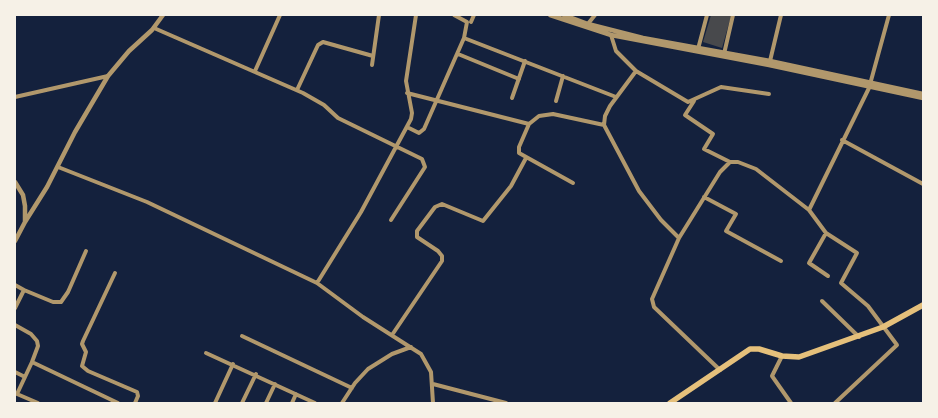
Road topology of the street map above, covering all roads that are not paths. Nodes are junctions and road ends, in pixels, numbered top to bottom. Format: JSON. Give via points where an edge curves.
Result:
{"nodes":[{"id":1,"x":163,"y":15,"type":"edge"},
{"id":2,"x":280,"y":15,"type":"edge"},
{"id":3,"x":379,"y":15,"type":"edge"},
{"id":4,"x":416,"y":15,"type":"edge"},
{"id":5,"x":454,"y":15,"type":"edge"},
{"id":6,"x":474,"y":15,"type":"edge"},
{"id":7,"x":550,"y":15,"type":"edge"},
{"id":8,"x":564,"y":15,"type":"edge"},
{"id":9,"x":594,"y":15,"type":"edge"},
{"id":10,"x":707,"y":15,"type":"edge"},
{"id":11,"x":733,"y":15,"type":"edge"},
{"id":12,"x":781,"y":15,"type":"edge"},
{"id":13,"x":889,"y":15,"type":"edge"},
{"id":14,"x":471,"y":22,"type":"dead end"},
{"id":15,"x":586,"y":26,"type":"junction"},
{"id":16,"x":154,"y":28,"type":"junction"},
{"id":17,"x":611,"y":35,"type":"junction"},
{"id":18,"x":464,"y":38,"type":"junction"},
{"id":19,"x":698,"y":50,"type":"junction"},
{"id":20,"x":458,"y":54,"type":"junction"},
{"id":21,"x":724,"y":55,"type":"junction"},
{"id":22,"x":373,"y":56,"type":"junction"},
{"id":23,"x":526,"y":61,"type":"junction"},
{"id":24,"x":770,"y":61,"type":"junction"},
{"id":25,"x":372,"y":65,"type":"dead end"},
{"id":26,"x":255,"y":71,"type":"junction"},
{"id":27,"x":636,"y":71,"type":"junction"},
{"id":28,"x":108,"y":76,"type":"junction"},
{"id":29,"x":563,"y":76,"type":"junction"},
{"id":30,"x":519,"y":79,"type":"junction"},
{"id":31,"x":869,"y":86,"type":"junction"},
{"id":32,"x":297,"y":90,"type":"junction"},
{"id":33,"x":407,"y":93,"type":"junction"},
{"id":34,"x":769,"y":94,"type":"dead end"},
{"id":35,"x":923,"y":94,"type":"edge"},
{"id":36,"x":15,"y":97,"type":"edge"},
{"id":37,"x":616,"y":97,"type":"junction"},
{"id":38,"x":512,"y":98,"type":"dead end"},
{"id":39,"x":923,"y":98,"type":"edge"},
{"id":40,"x":556,"y":101,"type":"dead end"},
{"id":41,"x":694,"y":101,"type":"junction"},
{"id":42,"x":436,"y":102,"type":"junction"},
{"id":43,"x":529,"y":124,"type":"junction"},
{"id":44,"x":604,"y":125,"type":"junction"},
{"id":45,"x":407,"y":127,"type":"junction"},
{"id":46,"x":842,"y":140,"type":"junction"},
{"id":47,"x":396,"y":148,"type":"junction"},
{"id":48,"x":526,"y":158,"type":"junction"},
{"id":49,"x":730,"y":162,"type":"junction"},
{"id":50,"x":58,"y":167,"type":"junction"},
{"id":51,"x":15,"y":182,"type":"edge"},
{"id":52,"x":573,"y":183,"type":"dead end"},
{"id":53,"x":923,"y":184,"type":"edge"},
{"id":54,"x":704,"y":197,"type":"junction"},
{"id":55,"x":809,"y":210,"type":"junction"},
{"id":56,"x":391,"y":220,"type":"dead end"},
{"id":57,"x":25,"y":222,"type":"junction"},
{"id":58,"x":826,"y":233,"type":"junction"},
{"id":59,"x":679,"y":238,"type":"junction"},
{"id":60,"x":15,"y":241,"type":"edge"},
{"id":61,"x":86,"y":251,"type":"dead end"},
{"id":62,"x":781,"y":261,"type":"dead end"},
{"id":63,"x":116,"y":273,"type":"dead end"},
{"id":64,"x":828,"y":276,"type":"dead end"},
{"id":65,"x":317,"y":283,"type":"junction"},
{"id":66,"x":15,"y":285,"type":"edge"},
{"id":67,"x":24,"y":290,"type":"junction"},
{"id":68,"x":822,"y":301,"type":"dead end"},
{"id":69,"x":923,"y":305,"type":"edge"},
{"id":70,"x":15,"y":308,"type":"edge"},
{"id":71,"x":15,"y":325,"type":"edge"},
{"id":72,"x":883,"y":327,"type":"junction"},
{"id":73,"x":242,"y":336,"type":"dead end"},
{"id":74,"x":392,"y":336,"type":"junction"},
{"id":75,"x":859,"y":337,"type":"junction"},
{"id":76,"x":411,"y":347,"type":"junction"},
{"id":77,"x":206,"y":353,"type":"dead end"},
{"id":78,"x":782,"y":356,"type":"junction"},
{"id":79,"x":32,"y":362,"type":"junction"},
{"id":80,"x":233,"y":364,"type":"junction"},
{"id":81,"x":720,"y":370,"type":"junction"},
{"id":82,"x":15,"y":372,"type":"edge"},
{"id":83,"x":256,"y":374,"type":"junction"},
{"id":84,"x":25,"y":377,"type":"junction"},
{"id":85,"x":276,"y":384,"type":"junction"},
{"id":86,"x":433,"y":384,"type":"junction"},
{"id":87,"x":352,"y":388,"type":"junction"},
{"id":88,"x":18,"y":394,"type":"junction"},
{"id":89,"x":296,"y":394,"type":"junction"},
{"id":90,"x":15,"y":400,"type":"edge"},
{"id":91,"x":673,"y":402,"type":"edge"},
{"id":92,"x":38,"y":403,"type":"edge"},
{"id":93,"x":118,"y":403,"type":"edge"},
{"id":94,"x":135,"y":403,"type":"edge"},
{"id":95,"x":216,"y":403,"type":"edge"},
{"id":96,"x":242,"y":403,"type":"edge"},
{"id":97,"x":266,"y":403,"type":"edge"},
{"id":98,"x":292,"y":403,"type":"edge"},
{"id":99,"x":315,"y":403,"type":"edge"},
{"id":100,"x":342,"y":403,"type":"edge"},
{"id":101,"x":433,"y":403,"type":"edge"},
{"id":102,"x":506,"y":403,"type":"edge"},
{"id":103,"x":792,"y":403,"type":"edge"},
{"id":104,"x":835,"y":403,"type":"edge"}],
"edges":[{"from":1,"to":16,"type":"street"},
{"from":2,"to":26,"type":"street"},
{"from":3,"to":22,"type":"street"},
{"from":4,"to":33,"type":"street","via":[[406,72]]},
{"from":5,"to":18,"type":"street","via":[[467,22]]},
{"from":6,"to":14,"type":"street"},
{"from":7,"to":15,"type":"street"},
{"from":8,"to":15,"type":"street"},
{"from":9,"to":15,"type":"street"},
{"from":10,"to":19,"type":"street"},
{"from":11,"to":21,"type":"street"},
{"from":12,"to":24,"type":"street"},
{"from":13,"to":31,"type":"street"},
{"from":15,"to":17,"type":"street"},
{"from":15,"to":19,"type":"street"},
{"from":16,"to":26,"type":"street"},
{"from":16,"to":28,"type":"street","via":[[116,64]]},
{"from":17,"to":19,"type":"street"},
{"from":17,"to":27,"type":"street","via":[[616,51]]},
{"from":18,"to":20,"type":"street"},
{"from":18,"to":23,"type":"street"},
{"from":19,"to":21,"type":"street"},
{"from":20,"to":30,"type":"street"},
{"from":20,"to":42,"type":"street"},
{"from":21,"to":24,"type":"street"},
{"from":21,"to":31,"type":"street"},
{"from":22,"to":25,"type":"street"},
{"from":22,"to":32,"type":"street","via":[[323,42],[318,45]]},
{"from":23,"to":29,"type":"street"},
{"from":23,"to":30,"type":"street"},
{"from":24,"to":31,"type":"street"},
{"from":26,"to":32,"type":"street"},
{"from":27,"to":37,"type":"street"},
{"from":27,"to":41,"type":"street","via":[[680,99]]},
{"from":28,"to":36,"type":"street"},
{"from":28,"to":50,"type":"street"},
{"from":29,"to":37,"type":"street"},
{"from":29,"to":40,"type":"street"},
{"from":30,"to":38,"type":"street"},
{"from":31,"to":35,"type":"street"},
{"from":31,"to":39,"type":"street"},
{"from":31,"to":46,"type":"street"},
{"from":32,"to":47,"type":"street","via":[[324,105],[338,118]]},
{"from":33,"to":42,"type":"street"},
{"from":33,"to":45,"type":"street","via":[[412,113]]},
{"from":34,"to":41,"type":"street","via":[[721,87]]},
{"from":37,"to":44,"type":"street","via":[[605,116]]},
{"from":41,"to":49,"type":"street","via":[[685,115],[713,134],[704,149]]},
{"from":42,"to":43,"type":"street"},
{"from":42,"to":45,"type":"street","via":[[422,131],[415,132]]},
{"from":43,"to":44,"type":"street","via":[[539,116],[553,114]]},
{"from":43,"to":48,"type":"street","via":[[518,151]]},
{"from":44,"to":59,"type":"street","via":[[639,192]]},
{"from":45,"to":47,"type":"street"},
{"from":46,"to":53,"type":"street"},
{"from":46,"to":55,"type":"street"},
{"from":47,"to":56,"type":"street","via":[[422,159],[425,167]]},
{"from":47,"to":65,"type":"street"},
{"from":48,"to":52,"type":"street"},
{"from":48,"to":74,"type":"street","via":[[511,186],[483,221],[442,204],[435,207],[417,231],[417,237],[438,251],[442,261]]},
{"from":49,"to":54,"type":"street"},
{"from":49,"to":55,"type":"street","via":[[746,163],[756,168]]},
{"from":50,"to":57,"type":"street"},
{"from":50,"to":65,"type":"street","via":[[147,202]]},
{"from":51,"to":57,"type":"street","via":[[23,195]]},
{"from":54,"to":59,"type":"street"},
{"from":54,"to":62,"type":"street","via":[[736,214],[726,231]]},
{"from":55,"to":58,"type":"street"},
{"from":57,"to":60,"type":"street"},
{"from":58,"to":64,"type":"street","via":[[809,264]]},
{"from":58,"to":72,"type":"street","via":[[858,253],[841,283],[868,306]]},
{"from":59,"to":81,"type":"street","via":[[652,299],[654,307]]},
{"from":61,"to":67,"type":"street","via":[[61,302]]},
{"from":63,"to":94,"type":"street","via":[[83,341],[86,352],[82,366],[137,392]]},
{"from":65,"to":74,"type":"street"},
{"from":66,"to":67,"type":"street"},
{"from":67,"to":70,"type":"street"},
{"from":68,"to":75,"type":"street"},
{"from":69,"to":72,"type":"main road"},
{"from":71,"to":79,"type":"street","via":[[38,341]]},
{"from":72,"to":75,"type":"main road"},
{"from":72,"to":104,"type":"street","via":[[897,345]]},
{"from":73,"to":87,"type":"street"},
{"from":74,"to":76,"type":"street"},
{"from":75,"to":78,"type":"main road","via":[[799,357]]},
{"from":76,"to":86,"type":"street","via":[[427,362]]},
{"from":76,"to":87,"type":"street","via":[[378,362]]},
{"from":77,"to":80,"type":"street"},
{"from":78,"to":81,"type":"main road","via":[[750,349]]},
{"from":78,"to":103,"type":"street","via":[[772,376]]},
{"from":79,"to":84,"type":"street"},
{"from":79,"to":93,"type":"street"},
{"from":80,"to":83,"type":"street"},
{"from":80,"to":95,"type":"street"},
{"from":81,"to":91,"type":"main road"},
{"from":82,"to":84,"type":"street"},
{"from":83,"to":85,"type":"street"},
{"from":83,"to":96,"type":"street"},
{"from":84,"to":88,"type":"street"},
{"from":85,"to":89,"type":"street"},
{"from":85,"to":97,"type":"street"},
{"from":86,"to":101,"type":"street"},
{"from":86,"to":102,"type":"street"},
{"from":87,"to":100,"type":"street"},
{"from":88,"to":90,"type":"street"},
{"from":88,"to":92,"type":"street"},
{"from":89,"to":98,"type":"street"},
{"from":89,"to":99,"type":"street"}]}
